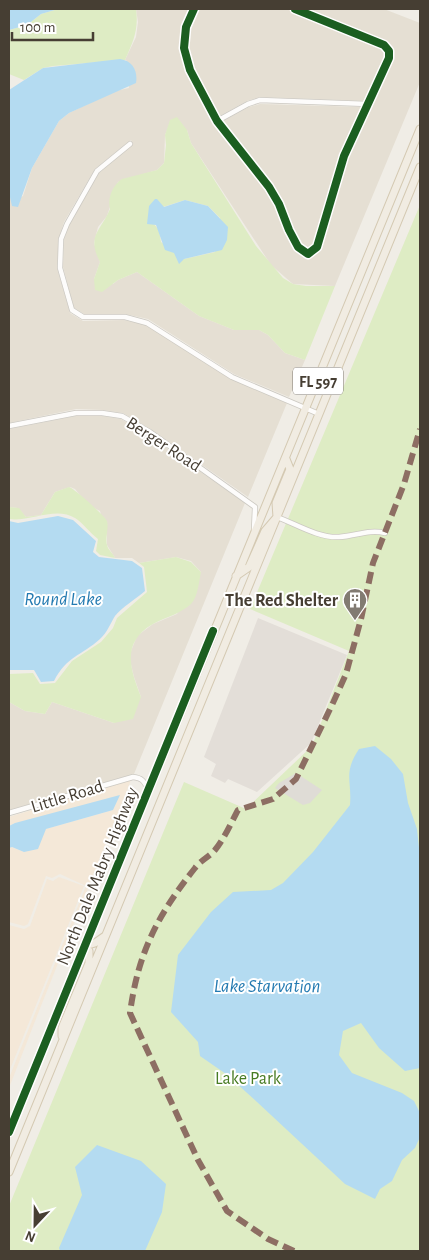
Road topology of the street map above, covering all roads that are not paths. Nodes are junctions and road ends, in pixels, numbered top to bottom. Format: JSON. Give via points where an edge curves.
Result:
{"nodes":[{"id":1,"x":194,"y":9,"type":"edge"},
{"id":2,"x":295,"y":9,"type":"edge"},
{"id":3,"x":368,"y":104,"type":"junction"},
{"id":4,"x":216,"y":121,"type":"junction"},
{"id":5,"x":420,"y":130,"type":"edge"},
{"id":6,"x":130,"y":144,"type":"dead end"},
{"id":7,"x":420,"y":167,"type":"edge"},
{"id":8,"x":307,"y":408,"type":"junction"},
{"id":9,"x":319,"y":414,"type":"junction"},
{"id":10,"x":9,"y":426,"type":"edge"},
{"id":11,"x":286,"y":459,"type":"junction"},
{"id":12,"x":277,"y":517,"type":"junction"},
{"id":13,"x":254,"y":531,"type":"junction"},
{"id":14,"x":385,"y":533,"type":"dead end"},
{"id":15,"x":236,"y":576,"type":"junction"},
{"id":16,"x":148,"y":789,"type":"junction"},
{"id":17,"x":9,"y":813,"type":"edge"},
{"id":18,"x":105,"y":936,"type":"junction"},
{"id":19,"x":84,"y":950,"type":"junction"},
{"id":20,"x":62,"y":1042,"type":"junction"},
{"id":21,"x":9,"y":1123,"type":"edge"},
{"id":22,"x":9,"y":1132,"type":"edge"},
{"id":23,"x":9,"y":1172,"type":"edge"}],
"edges":[{"from":1,"to":4,"type":"street","via":[[186,27],[184,48],[190,70]]},
{"from":2,"to":3,"type":"street","via":[[384,45],[389,51],[389,58]]},
{"from":3,"to":4,"type":"street","via":[[260,100]]},
{"from":3,"to":4,"type":"street","via":[[344,156],[317,246],[308,254],[298,247],[269,187]]},
{"from":5,"to":8,"type":"main road","name":"North Dale Mabry Highway","number":"FL 597"},
{"from":6,"to":8,"type":"street","via":[[97,170],[61,239],[60,268],[72,310],[83,318],[125,317],[147,322],[232,376]]},
{"from":7,"to":9,"type":"main road","name":"North Dale Mabry Highway","number":"FL 597"},
{"from":8,"to":9,"type":"street"},
{"from":8,"to":11,"type":"main road","name":"North Dale Mabry Highway","number":"FL 597"},
{"from":9,"to":12,"type":"main road","name":"North Dale Mabry Highway","number":"FL 597"},
{"from":10,"to":13,"type":"street","name":"Berger Road","via":[[76,413],[122,416],[150,432],[255,507]]},
{"from":11,"to":12,"type":"main road","via":[[290,469],[276,503]]},
{"from":11,"to":13,"type":"main road","name":"North Dale Mabry Highway","number":"FL 597"},
{"from":12,"to":14,"type":"street","via":[[324,536],[340,537],[375,530]]},
{"from":12,"to":15,"type":"main road","via":[[265,530],[249,567]]},
{"from":12,"to":18,"type":"main road","name":"North Dale Mabry Highway","number":"FL 597"},
{"from":13,"to":15,"type":"main road","name":"North Dale Mabry Highway","number":"FL 597"},
{"from":15,"to":16,"type":"main road","name":"North Dale Mabry Highway","number":"FL 597"},
{"from":16,"to":17,"type":"street","name":"Little Road","via":[[140,777],[132,776]]},
{"from":16,"to":19,"type":"main road","name":"North Dale Mabry Highway","number":"FL 597"},
{"from":18,"to":19,"type":"main road"},
{"from":18,"to":20,"type":"main road","name":"North Dale Mabry Highway","number":"FL 597"},
{"from":19,"to":20,"type":"main road","via":[[89,950],[89,963],[62,1028]]},
{"from":19,"to":21,"type":"main road","via":[[74,964]]},
{"from":19,"to":22,"type":"main road","name":"North Dale Mabry Highway","number":"FL 597"},
{"from":20,"to":23,"type":"main road","name":"North Dale Mabry Highway","number":"FL 597"}]}
